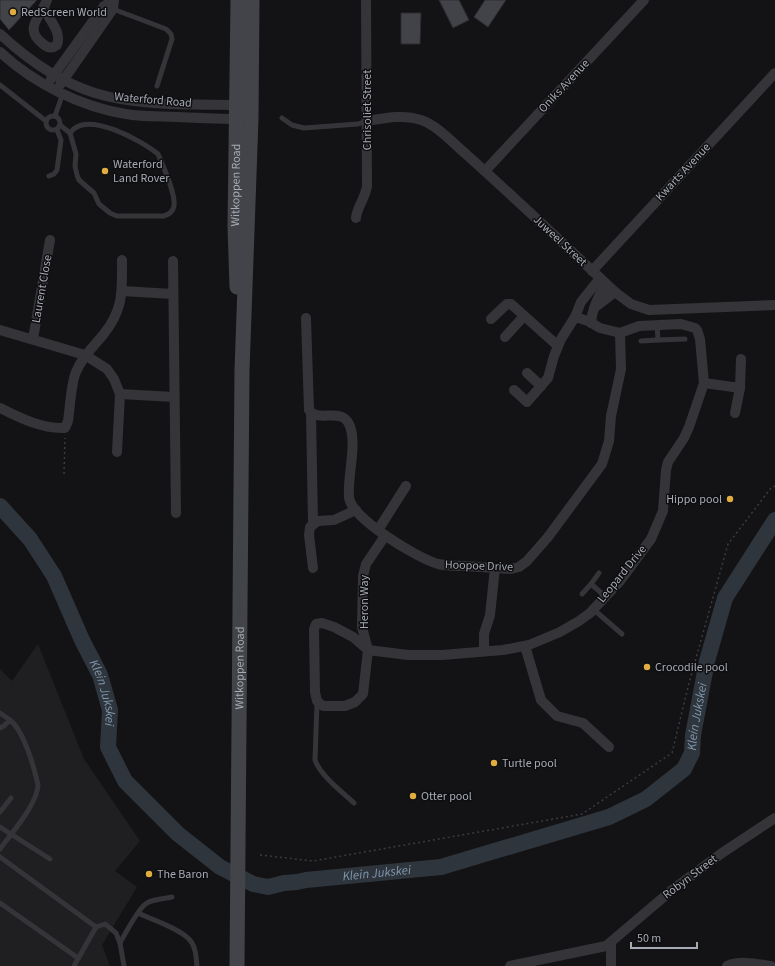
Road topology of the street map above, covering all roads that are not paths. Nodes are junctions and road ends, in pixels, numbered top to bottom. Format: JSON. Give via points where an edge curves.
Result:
{"nodes":[{"id":1,"x":238,"y":0,"type":"edge"},
{"id":2,"x":252,"y":0,"type":"edge"},
{"id":3,"x":366,"y":0,"type":"edge"},
{"id":4,"x":644,"y":0,"type":"edge"},
{"id":5,"x":113,"y":3,"type":"edge"},
{"id":6,"x":0,"y":34,"type":"edge"},
{"id":7,"x":0,"y":52,"type":"edge"},
{"id":8,"x":775,"y":73,"type":"edge"},
{"id":9,"x":54,"y":75,"type":"junction"},
{"id":10,"x":63,"y":80,"type":"junction"},
{"id":11,"x":0,"y":85,"type":"edge"},
{"id":12,"x":46,"y":86,"type":"junction"},
{"id":13,"x":157,"y":86,"type":"dead end"},
{"id":14,"x":60,"y":92,"type":"junction"},
{"id":15,"x":244,"y":112,"type":"junction"},
{"id":16,"x":55,"y":116,"type":"junction"},
{"id":17,"x":282,"y":118,"type":"dead end"},
{"id":18,"x":46,"y":121,"type":"junction"},
{"id":19,"x":367,"y":121,"type":"junction"},
{"id":20,"x":58,"y":127,"type":"junction"},
{"id":21,"x":70,"y":132,"type":"junction"},
{"id":22,"x":485,"y":172,"type":"junction"},
{"id":23,"x":50,"y":176,"type":"dead end"},
{"id":24,"x":356,"y":218,"type":"dead end"},
{"id":25,"x":50,"y":240,"type":"dead end"},
{"id":26,"x":122,"y":260,"type":"dead end"},
{"id":27,"x":173,"y":261,"type":"dead end"},
{"id":28,"x":592,"y":270,"type":"junction"},
{"id":29,"x":603,"y":281,"type":"junction"},
{"id":30,"x":122,"y":291,"type":"junction"},
{"id":31,"x":615,"y":292,"type":"junction"},
{"id":32,"x":173,"y":294,"type":"junction"},
{"id":33,"x":775,"y":306,"type":"edge"},
{"id":34,"x":592,"y":310,"type":"junction"},
{"id":35,"x":524,"y":316,"type":"junction"},
{"id":36,"x":575,"y":317,"type":"junction"},
{"id":37,"x":306,"y":318,"type":"dead end"},
{"id":38,"x":491,"y":319,"type":"dead end"},
{"id":39,"x":591,"y":323,"type":"junction"},
{"id":40,"x":657,"y":325,"type":"junction"},
{"id":41,"x":0,"y":330,"type":"edge"},
{"id":42,"x":620,"y":333,"type":"junction"},
{"id":43,"x":506,"y":337,"type":"dead end"},
{"id":44,"x":685,"y":338,"type":"dead end"},
{"id":45,"x":33,"y":339,"type":"junction"},
{"id":46,"x":658,"y":340,"type":"junction"},
{"id":47,"x":641,"y":341,"type":"dead end"},
{"id":48,"x":558,"y":346,"type":"junction"},
{"id":49,"x":85,"y":355,"type":"junction"},
{"id":50,"x":741,"y":359,"type":"dead end"},
{"id":51,"x":527,"y":373,"type":"dead end"},
{"id":52,"x":704,"y":383,"type":"junction"},
{"id":53,"x":541,"y":386,"type":"junction"},
{"id":54,"x":740,"y":388,"type":"junction"},
{"id":55,"x":514,"y":390,"type":"dead end"},
{"id":56,"x":120,"y":394,"type":"junction"},
{"id":57,"x":174,"y":397,"type":"junction"},
{"id":58,"x":0,"y":408,"type":"edge"},
{"id":59,"x":311,"y":413,"type":"junction"},
{"id":60,"x":735,"y":413,"type":"dead end"},
{"id":61,"x":117,"y":452,"type":"dead end"},
{"id":62,"x":406,"y":486,"type":"dead end"},
{"id":63,"x":356,"y":510,"type":"junction"},
{"id":64,"x":176,"y":513,"type":"dead end"},
{"id":65,"x":313,"y":524,"type":"junction"},
{"id":66,"x":381,"y":533,"type":"junction"},
{"id":67,"x":313,"y":568,"type":"dead end"},
{"id":68,"x":495,"y":568,"type":"junction"},
{"id":69,"x":599,"y":573,"type":"dead end"},
{"id":70,"x":591,"y":584,"type":"junction"},
{"id":71,"x":582,"y":594,"type":"dead end"},
{"id":72,"x":606,"y":597,"type":"junction"},
{"id":73,"x":593,"y":609,"type":"junction"},
{"id":74,"x":622,"y":634,"type":"dead end"},
{"id":75,"x":525,"y":646,"type":"junction"},
{"id":76,"x":368,"y":650,"type":"junction"},
{"id":77,"x":484,"y":652,"type":"junction"},
{"id":78,"x":316,"y":696,"type":"junction"},
{"id":79,"x":0,"y":713,"type":"edge"},
{"id":80,"x":10,"y":720,"type":"junction"},
{"id":81,"x":0,"y":728,"type":"edge"},
{"id":82,"x":609,"y":747,"type":"dead end"},
{"id":83,"x":11,"y":798,"type":"dead end"},
{"id":84,"x":354,"y":803,"type":"dead end"},
{"id":85,"x":0,"y":812,"type":"edge"},
{"id":86,"x":775,"y":818,"type":"edge"},
{"id":87,"x":0,"y":827,"type":"edge"},
{"id":88,"x":10,"y":834,"type":"junction"},
{"id":89,"x":0,"y":849,"type":"edge"},
{"id":90,"x":0,"y":857,"type":"edge"},
{"id":91,"x":50,"y":859,"type":"dead end"},
{"id":92,"x":172,"y":897,"type":"dead end"},
{"id":93,"x":0,"y":903,"type":"edge"},
{"id":94,"x":138,"y":913,"type":"junction"},
{"id":95,"x":96,"y":926,"type":"junction"},
{"id":96,"x":120,"y":943,"type":"junction"},
{"id":97,"x":611,"y":943,"type":"junction"},
{"id":98,"x":78,"y":958,"type":"junction"},
{"id":99,"x":74,"y":966,"type":"edge"},
{"id":100,"x":124,"y":966,"type":"edge"},
{"id":101,"x":197,"y":966,"type":"edge"},
{"id":102,"x":237,"y":966,"type":"edge"},
{"id":103,"x":510,"y":966,"type":"edge"},
{"id":104,"x":611,"y":966,"type":"edge"},
{"id":105,"x":727,"y":966,"type":"edge"},
{"id":106,"x":771,"y":966,"type":"edge"}],
"edges":[{"from":1,"to":15,"type":"main road","name":"Witkoppen Road"},
{"from":2,"to":15,"type":"main road","name":"Witkoppen Road"},
{"from":3,"to":19,"type":"street","name":"Chrisoliet Street"},
{"from":4,"to":22,"type":"street","name":"Oniks Avenue"},
{"from":5,"to":9,"type":"street","via":[[104,6]]},
{"from":5,"to":10,"type":"street"},
{"from":5,"to":13,"type":"lane","via":[[166,28],[172,34]]},
{"from":6,"to":9,"type":"street","name":"Waterford Road","via":[[33,63]]},
{"from":7,"to":12,"type":"street","name":"Waterford Road"},
{"from":8,"to":28,"type":"street","name":"Kwarts Avenue"},
{"from":9,"to":10,"type":"street","name":"Waterford Road"},
{"from":9,"to":12,"type":"street"},
{"from":10,"to":14,"type":"street"},
{"from":10,"to":15,"type":"street","name":"Waterford Road","via":[[95,93],[130,101]]},
{"from":11,"to":18,"type":"lane"},
{"from":12,"to":14,"type":"street","name":"Waterford Road"},
{"from":14,"to":15,"type":"street","name":"Waterford Road","via":[[125,114]]},
{"from":14,"to":16,"type":"lane"},
{"from":15,"to":102,"type":"main road","name":"Witkoppen Road","via":[[236,251],[242,370]]},
{"from":16,"to":18,"type":"lane","via":[[49,117]]},
{"from":16,"to":20,"type":"lane","via":[[59,119]]},
{"from":17,"to":19,"type":"lane","via":[[292,125],[304,128]]},
{"from":18,"to":20,"type":"lane","via":[[48,129],[54,131]]},
{"from":19,"to":22,"type":"street","name":"Juweel Street","via":[[406,117],[428,122]]},
{"from":19,"to":24,"type":"street","name":"Chrisoliet Street","via":[[367,186]]},
{"from":20,"to":21,"type":"lane"},
{"from":20,"to":23,"type":"lane","via":[[61,140],[57,170]]},
{"from":21,"to":21,"type":"lane","via":[[79,180],[94,193],[99,204],[110,213],[123,217],[164,216],[173,211],[174,196],[158,154],[116,130],[88,124],[77,126]]},
{"from":22,"to":28,"type":"street","name":"Juweel Street"},
{"from":25,"to":45,"type":"street","name":"Laurent Close"},
{"from":26,"to":30,"type":"street"},
{"from":27,"to":32,"type":"street"},
{"from":28,"to":29,"type":"street","name":"Juweel Street"},
{"from":29,"to":31,"type":"street","name":"Juweel Street"},
{"from":29,"to":34,"type":"street"},
{"from":29,"to":36,"type":"street","via":[[582,302]]},
{"from":30,"to":32,"type":"street"},
{"from":30,"to":49,"type":"street","via":[[115,319]]},
{"from":31,"to":33,"type":"street","name":"Juweel Street","via":[[631,304],[649,310]]},
{"from":31,"to":34,"type":"street"},
{"from":32,"to":57,"type":"street"},
{"from":34,"to":39,"type":"street"},
{"from":35,"to":38,"type":"street","via":[[509,304]]},
{"from":35,"to":43,"type":"street"},
{"from":35,"to":48,"type":"street"},
{"from":36,"to":39,"type":"street"},
{"from":36,"to":48,"type":"street"},
{"from":37,"to":59,"type":"street","via":[[308,401]]},
{"from":39,"to":42,"type":"street"},
{"from":40,"to":42,"type":"street","via":[[638,326]]},
{"from":40,"to":46,"type":"lane"},
{"from":40,"to":52,"type":"street","name":"Leopard Drive","via":[[685,324],[697,330]]},
{"from":41,"to":45,"type":"street"},
{"from":42,"to":68,"type":"street","name":"Hoopoe Drive","via":[[621,369],[609,441],[602,464],[527,561],[517,568]]},
{"from":44,"to":46,"type":"lane"},
{"from":45,"to":49,"type":"street"},
{"from":46,"to":47,"type":"lane"},
{"from":48,"to":53,"type":"street","via":[[550,374]]},
{"from":49,"to":56,"type":"street","via":[[107,369]]},
{"from":49,"to":58,"type":"street","via":[[75,374],[65,428],[39,425]]},
{"from":50,"to":54,"type":"street"},
{"from":51,"to":53,"type":"street"},
{"from":52,"to":54,"type":"street"},
{"from":52,"to":72,"type":"street","name":"Leopard Drive","via":[[684,438],[668,462],[664,506],[657,524],[648,543]]},
{"from":53,"to":55,"type":"street","via":[[527,402]]},
{"from":54,"to":60,"type":"street"},
{"from":56,"to":57,"type":"street"},
{"from":56,"to":61,"type":"street"},
{"from":57,"to":64,"type":"street"},
{"from":59,"to":63,"type":"street","name":"Hoopoe Drive","via":[[339,416],[346,420],[351,430],[349,497],[351,505]]},
{"from":59,"to":65,"type":"street"},
{"from":62,"to":66,"type":"street","name":"Heron Way"},
{"from":63,"to":65,"type":"street","via":[[334,520],[318,521]]},
{"from":63,"to":66,"type":"street","name":"Hoopoe Drive"},
{"from":65,"to":67,"type":"street","via":[[309,535]]},
{"from":66,"to":68,"type":"street","name":"Hoopoe Drive","via":[[436,564]]},
{"from":66,"to":76,"type":"street","name":"Heron Way","via":[[363,576],[362,627]]},
{"from":68,"to":77,"type":"street","via":[[490,615],[484,634]]},
{"from":69,"to":70,"type":"lane"},
{"from":70,"to":71,"type":"lane"},
{"from":70,"to":72,"type":"lane"},
{"from":72,"to":73,"type":"street","name":"Leopard Drive"},
{"from":73,"to":74,"type":"lane"},
{"from":73,"to":75,"type":"street","name":"Leopard Drive","via":[[560,632]]},
{"from":75,"to":77,"type":"street","name":"Leopard Drive"},
{"from":75,"to":82,"type":"street","via":[[542,700],[557,716],[583,723]]},
{"from":76,"to":77,"type":"street","name":"Leopard Drive","via":[[408,655]]},
{"from":76,"to":78,"type":"street","via":[[364,688],[360,698],[340,707],[323,706]]},
{"from":76,"to":78,"type":"street","via":[[334,627],[322,622],[316,624]]},
{"from":78,"to":84,"type":"lane","via":[[315,760],[324,774]]},
{"from":79,"to":80,"type":"lane"},
{"from":80,"to":81,"type":"lane"},
{"from":80,"to":88,"type":"lane","via":[[23,738],[38,790],[33,803]]},
{"from":83,"to":85,"type":"lane"},
{"from":86,"to":97,"type":"street","name":"Robyn Street","via":[[672,890]]},
{"from":87,"to":88,"type":"lane"},
{"from":88,"to":89,"type":"lane"},
{"from":88,"to":91,"type":"lane"},
{"from":90,"to":95,"type":"lane"},
{"from":92,"to":94,"type":"lane","via":[[148,902]]},
{"from":93,"to":98,"type":"lane"},
{"from":94,"to":96,"type":"lane"},
{"from":94,"to":101,"type":"lane","via":[[190,939],[195,949]]},
{"from":95,"to":96,"type":"lane","via":[[104,924],[116,933]]},
{"from":95,"to":98,"type":"lane"},
{"from":96,"to":100,"type":"lane"},
{"from":97,"to":103,"type":"street","via":[[592,950]]},
{"from":97,"to":104,"type":"street"},
{"from":98,"to":99,"type":"lane"},
{"from":105,"to":106,"type":"street","via":[[734,963]]}]}
